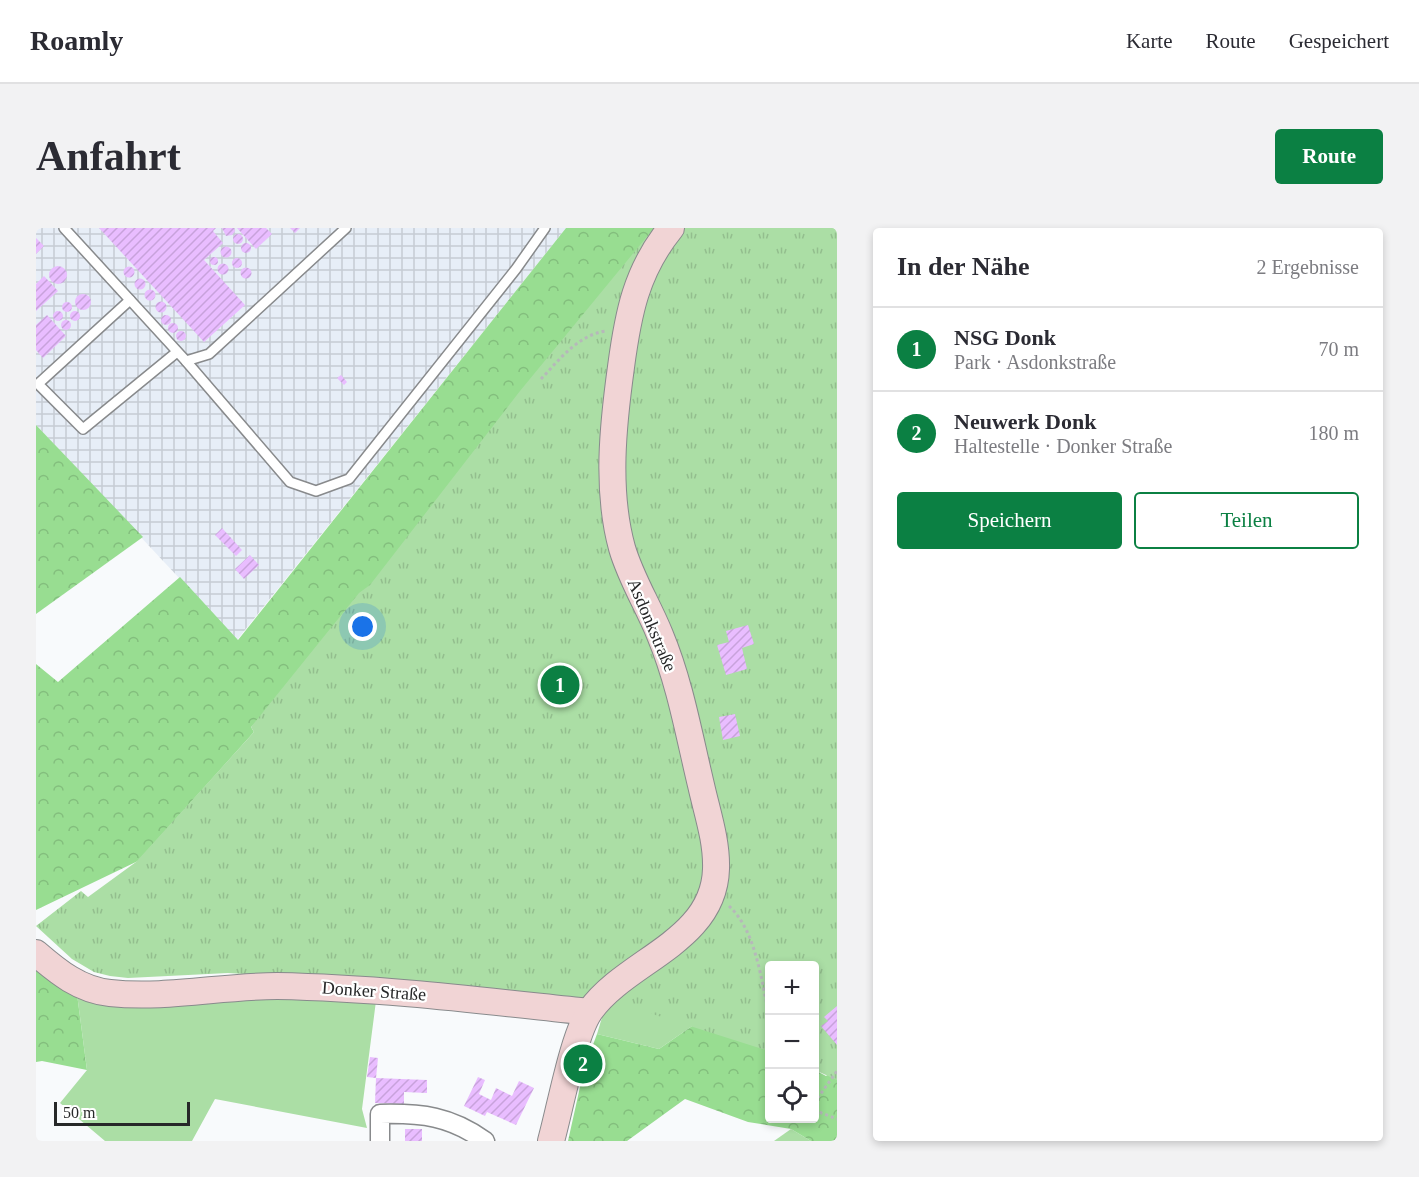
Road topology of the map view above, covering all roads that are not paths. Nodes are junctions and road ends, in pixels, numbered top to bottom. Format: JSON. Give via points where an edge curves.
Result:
{"nodes":[{"id":1,"x":64,"y":228,"type":"edge"},
{"id":2,"x":346,"y":228,"type":"edge"},
{"id":3,"x":545,"y":228,"type":"edge"},
{"id":4,"x":671,"y":228,"type":"edge"},
{"id":5,"x":130,"y":300,"type":"junction"},
{"id":6,"x":177,"y":352,"type":"junction"},
{"id":7,"x":186,"y":361,"type":"junction"},
{"id":8,"x":36,"y":953,"type":"edge"},
{"id":9,"x":589,"y":1012,"type":"junction"},
{"id":10,"x":380,"y":1141,"type":"edge"},
{"id":11,"x":485,"y":1141,"type":"edge"},
{"id":12,"x":551,"y":1141,"type":"edge"}],
"edges":[{"from":1,"to":5,"type":"lane"},
{"from":2,"to":7,"type":"lane","via":[[209,354]]},
{"from":3,"to":7,"type":"lane","via":[[349,479],[316,491],[290,482]]},
{"from":4,"to":9,"type":"street","name":"Asdonkstraße","via":[[643,270],[626,329],[615,409],[615,507],[621,546],[660,634],[679,690],[713,836],[716,869],[712,896],[699,918]]},
{"from":5,"to":6,"type":"lane"},
{"from":5,"to":6,"type":"lane","via":[[38,384],[83,429]]},
{"from":6,"to":7,"type":"lane"},
{"from":8,"to":9,"type":"street","name":"Donker Straße","via":[[77,985],[109,993],[240,986],[336,987]]},
{"from":9,"to":12,"type":"street"},
{"from":10,"to":11,"type":"street","via":[[380,1114],[420,1113],[448,1120]]}]}
